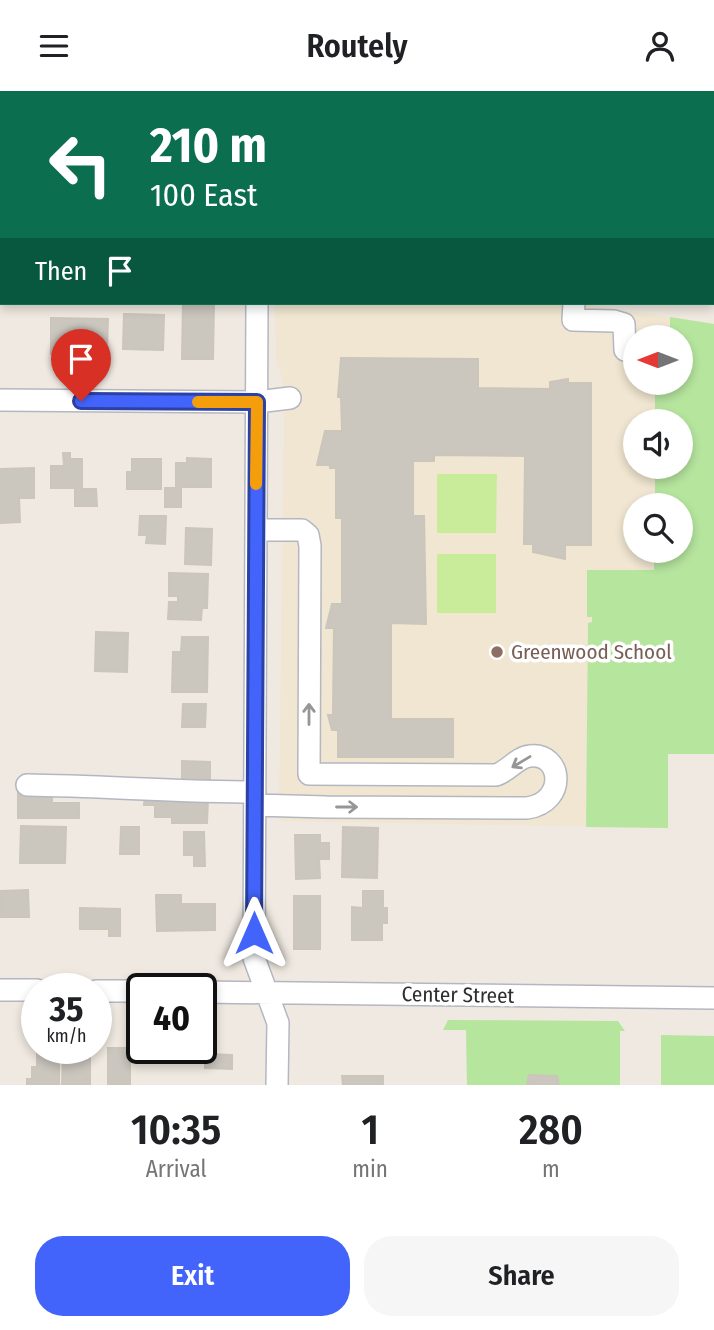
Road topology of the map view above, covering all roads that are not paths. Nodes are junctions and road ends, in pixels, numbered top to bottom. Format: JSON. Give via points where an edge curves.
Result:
{"nodes":[{"id":1,"x":257,"y":305,"type":"edge"},
{"id":2,"x":574,"y":311,"type":"edge"},
{"id":3,"x":623,"y":325,"type":"edge"},
{"id":4,"x":290,"y":398,"type":"dead end"},
{"id":5,"x":0,"y":400,"type":"edge"},
{"id":6,"x":257,"y":402,"type":"junction"},
{"id":7,"x":256,"y":530,"type":"junction"},
{"id":8,"x":309,"y":774,"type":"junction"},
{"id":9,"x":27,"y":785,"type":"dead end"},
{"id":10,"x":254,"y":798,"type":"junction"},
{"id":11,"x":309,"y":807,"type":"junction"},
{"id":12,"x":0,"y":990,"type":"edge"},
{"id":13,"x":21,"y":990,"type":"edge"},
{"id":14,"x":217,"y":992,"type":"edge"},
{"id":15,"x":266,"y":993,"type":"junction"},
{"id":16,"x":714,"y":998,"type":"edge"},
{"id":17,"x":277,"y":1085,"type":"edge"}],
"edges":[{"from":1,"to":6,"type":"street"},
{"from":2,"to":3,"type":"street"},
{"from":4,"to":6,"type":"street"},
{"from":5,"to":6,"type":"street"},
{"from":6,"to":7,"type":"street"},
{"from":8,"to":7,"type":"street","one_way":true,"via":[[308,535],[302,530]]},
{"from":7,"to":10,"type":"street"},
{"from":8,"to":11,"type":"street"},
{"from":11,"to":8,"type":"street","one_way":true,"via":[[527,808],[547,800],[556,784],[551,765],[534,755],[496,775]]},
{"from":9,"to":10,"type":"street","via":[[153,788]]},
{"from":10,"to":11,"type":"street"},
{"from":10,"to":15,"type":"street","via":[[254,958]]},
{"from":12,"to":13,"type":"street"},
{"from":14,"to":15,"type":"street","name":"Center Street"},
{"from":15,"to":16,"type":"street","name":"Center Street"},
{"from":15,"to":17,"type":"street","via":[[278,1023]]}]}
